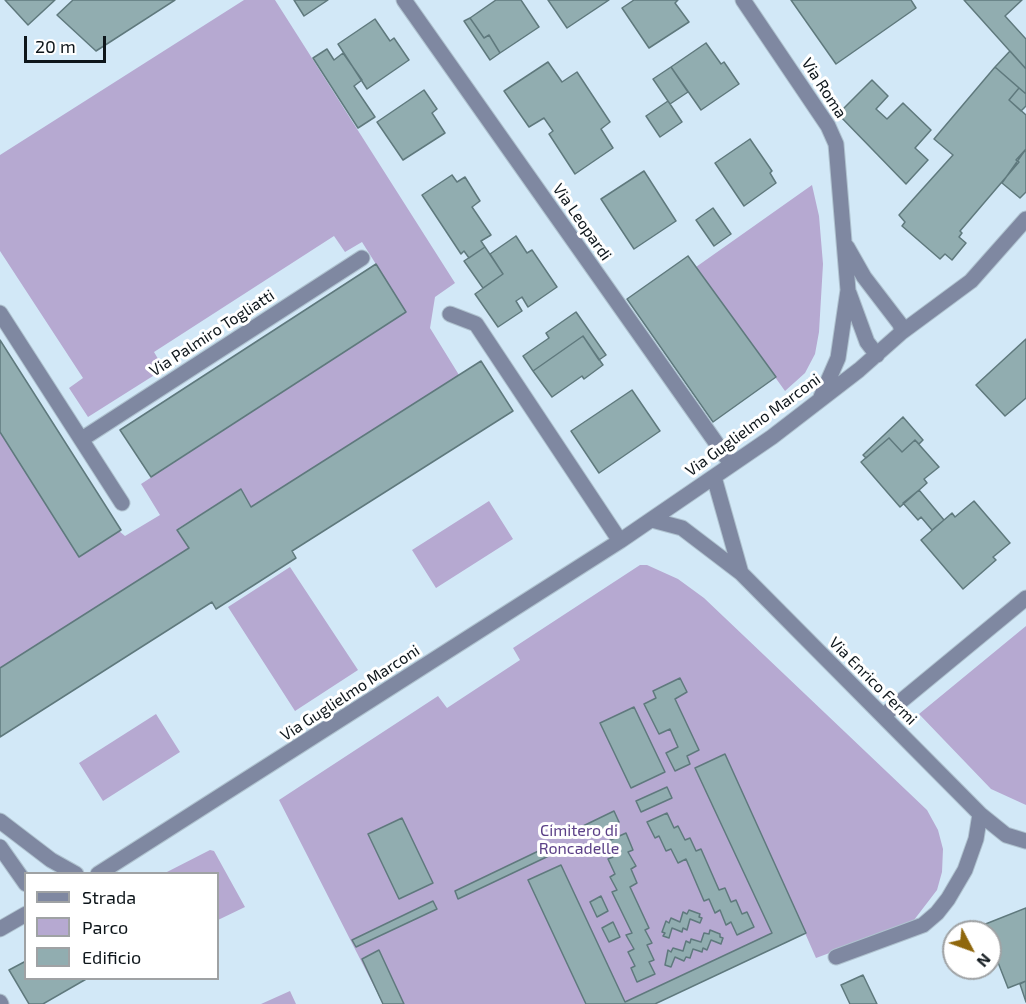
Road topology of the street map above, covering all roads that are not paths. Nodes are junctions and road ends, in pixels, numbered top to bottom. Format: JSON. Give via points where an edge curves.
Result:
{"nodes":[{"id":1,"x":404,"y":0,"type":"edge"},
{"id":2,"x":743,"y":0,"type":"edge"},
{"id":3,"x":1026,"y":219,"type":"edge"},
{"id":4,"x":846,"y":244,"type":"junction"},
{"id":5,"x":362,"y":258,"type":"dead end"},
{"id":6,"x":848,"y":290,"type":"junction"},
{"id":7,"x":0,"y":313,"type":"edge"},
{"id":8,"x":450,"y":314,"type":"dead end"},
{"id":9,"x":902,"y":332,"type":"junction"},
{"id":10,"x":877,"y":355,"type":"junction"},
{"id":11,"x":820,"y":400,"type":"junction"},
{"id":12,"x":82,"y":439,"type":"junction"},
{"id":13,"x":731,"y":464,"type":"junction"},
{"id":14,"x":714,"y":477,"type":"junction"},
{"id":15,"x":122,"y":503,"type":"dead end"},
{"id":16,"x":652,"y":520,"type":"junction"},
{"id":17,"x":620,"y":541,"type":"junction"},
{"id":18,"x":741,"y":573,"type":"junction"},
{"id":19,"x":1026,"y":598,"type":"edge"},
{"id":20,"x":883,"y":716,"type":"junction"},
{"id":21,"x":980,"y":814,"type":"junction"},
{"id":22,"x":0,"y":821,"type":"edge"},
{"id":23,"x":1026,"y":841,"type":"edge"},
{"id":24,"x":0,"y":847,"type":"edge"},
{"id":25,"x":74,"y":872,"type":"edge"},
{"id":26,"x":100,"y":872,"type":"edge"},
{"id":27,"x":24,"y":881,"type":"edge"},
{"id":28,"x":24,"y":915,"type":"edge"},
{"id":29,"x":0,"y":929,"type":"edge"},
{"id":30,"x":836,"y":957,"type":"dead end"}],
"edges":[{"from":1,"to":13,"type":"street","name":"Via Leopardi"},
{"from":2,"to":4,"type":"street","name":"Via Roma","via":[[828,126],[836,144]]},
{"from":3,"to":9,"type":"street","name":"Via Guglielmo Marconi","via":[[971,281]]},
{"from":4,"to":6,"type":"street","name":"Via Roma"},
{"from":4,"to":9,"type":"street","name":"Via Roma"},
{"from":5,"to":12,"type":"street","name":"Via Palmiro Togliatti"},
{"from":6,"to":10,"type":"street","name":"Via Roma","via":[[867,342]]},
{"from":6,"to":11,"type":"street","name":"Via Roma","via":[[838,358]]},
{"from":7,"to":12,"type":"street"},
{"from":8,"to":17,"type":"street","via":[[476,324]]},
{"from":9,"to":10,"type":"street","name":"Via Guglielmo Marconi"},
{"from":10,"to":11,"type":"street","name":"Via Guglielmo Marconi"},
{"from":11,"to":13,"type":"street","name":"Via Guglielmo Marconi"},
{"from":12,"to":15,"type":"street"},
{"from":13,"to":14,"type":"street","name":"Via Guglielmo Marconi"},
{"from":14,"to":16,"type":"street","name":"Via Guglielmo Marconi"},
{"from":14,"to":18,"type":"street","name":"Via Enrico Fermi"},
{"from":16,"to":17,"type":"street","name":"Via Guglielmo Marconi"},
{"from":16,"to":18,"type":"street","name":"Via Enrico Fermi","via":[[682,528]]},
{"from":17,"to":26,"type":"street","name":"Via Guglielmo Marconi"},
{"from":18,"to":20,"type":"street","name":"Via Enrico Fermi"},
{"from":19,"to":20,"type":"street"},
{"from":20,"to":21,"type":"street","name":"Via Enrico Fermi"},
{"from":21,"to":23,"type":"street","name":"Via Enrico Fermi","via":[[1006,834]]},
{"from":21,"to":30,"type":"street","via":[[965,870],[937,913],[923,925]]},
{"from":22,"to":25,"type":"street","via":[[51,860]]},
{"from":24,"to":27,"type":"street"},
{"from":28,"to":29,"type":"street"}]}
